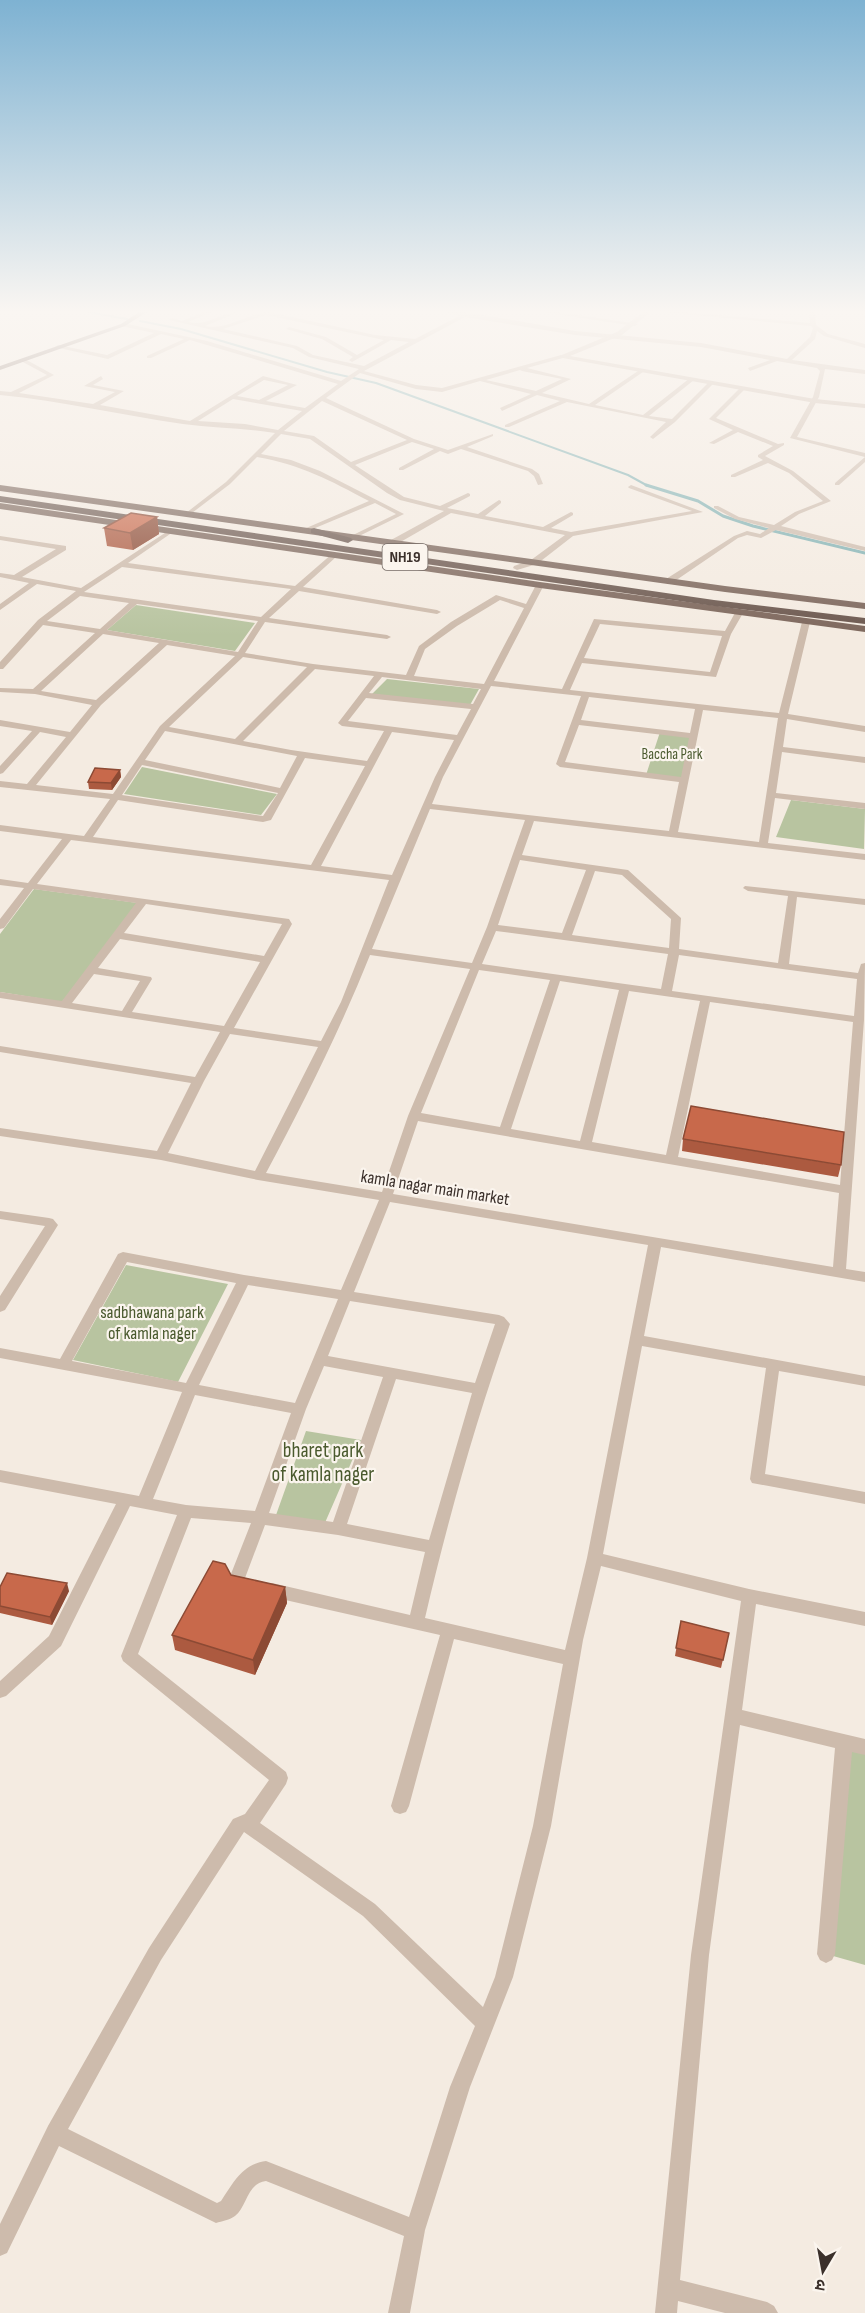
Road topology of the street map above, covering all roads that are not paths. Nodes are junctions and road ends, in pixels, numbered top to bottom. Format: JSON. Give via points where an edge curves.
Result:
{"nodes":[{"id":1,"x":179,"y":420,"type":"edge"},
{"id":2,"x":195,"y":420,"type":"edge"},
{"id":3,"x":293,"y":420,"type":"edge"},
{"id":4,"x":368,"y":420,"type":"edge"},
{"id":5,"x":521,"y":420,"type":"edge"},
{"id":6,"x":659,"y":420,"type":"edge"},
{"id":7,"x":716,"y":420,"type":"edge"},
{"id":8,"x":804,"y":420,"type":"edge"},
{"id":9,"x":192,"y":422,"type":"junction"},
{"id":10,"x":670,"y":422,"type":"joint"},
{"id":11,"x":507,"y":426,"type":"dead end"},
{"id":12,"x":737,"y":430,"type":"junction"},
{"id":13,"x":279,"y":431,"type":"junction"},
{"id":14,"x":491,"y":435,"type":"dead end"},
{"id":15,"x":653,"y":437,"type":"dead end"},
{"id":16,"x":793,"y":438,"type":"junction"},
{"id":17,"x":412,"y":440,"type":"junction"},
{"id":18,"x":712,"y":443,"type":"dead end"},
{"id":19,"x":778,"y":446,"type":"junction"},
{"id":20,"x":462,"y":447,"type":"junction"},
{"id":21,"x":439,"y":449,"type":"junction"},
{"id":22,"x":256,"y":455,"type":"junction"},
{"id":23,"x":865,"y":457,"type":"edge"},
{"id":24,"x":769,"y":460,"type":"junction"},
{"id":25,"x":351,"y":464,"type":"junction"},
{"id":26,"x":401,"y":469,"type":"dead end"},
{"id":27,"x":734,"y":476,"type":"dead end"},
{"id":28,"x":837,"y":483,"type":"dead end"},
{"id":29,"x":540,"y":484,"type":"dead end"},
{"id":30,"x":631,"y":487,"type":"dead end"},
{"id":31,"x":0,"y":488,"type":"edge"},
{"id":32,"x":468,"y":495,"type":"dead end"},
{"id":33,"x":2,"y":500,"type":"edge"},
{"id":34,"x":374,"y":501,"type":"junction"},
{"id":35,"x":499,"y":502,"type":"dead end"},
{"id":36,"x":716,"y":507,"type":"dead end"},
{"id":37,"x":441,"y":508,"type":"junction"},
{"id":38,"x":451,"y":510,"type":"junction"},
{"id":39,"x":47,"y":513,"type":"joint"},
{"id":40,"x":188,"y":514,"type":"junction"},
{"id":41,"x":571,"y":514,"type":"dead end"},
{"id":42,"x":479,"y":517,"type":"junction"},
{"id":43,"x":544,"y":529,"type":"junction"},
{"id":44,"x":772,"y":529,"type":"junction"},
{"id":45,"x":171,"y":531,"type":"junction"},
{"id":46,"x":310,"y":531,"type":"junction"},
{"id":47,"x":571,"y":534,"type":"junction"},
{"id":48,"x":206,"y":536,"type":"junction"},
{"id":49,"x":353,"y":537,"type":"junction"},
{"id":50,"x":0,"y":538,"type":"edge"},
{"id":51,"x":14,"y":540,"type":"junction"},
{"id":52,"x":287,"y":541,"type":"junction"},
{"id":53,"x":394,"y":542,"type":"junction"},
{"id":54,"x":376,"y":548,"type":"junction"},
{"id":55,"x":0,"y":549,"type":"edge"},
{"id":56,"x":865,"y":549,"type":"edge"},
{"id":57,"x":333,"y":555,"type":"junction"},
{"id":58,"x":534,"y":562,"type":"junction"},
{"id":59,"x":120,"y":564,"type":"junction"},
{"id":60,"x":517,"y":568,"type":"junction"},
{"id":61,"x":1,"y":576,"type":"edge"},
{"id":62,"x":15,"y":578,"type":"junction"},
{"id":63,"x":36,"y":581,"type":"junction"},
{"id":64,"x":669,"y":581,"type":"junction"},
{"id":65,"x":540,"y":585,"type":"junction"},
{"id":66,"x":297,"y":588,"type":"junction"},
{"id":67,"x":79,"y":591,"type":"junction"},
{"id":68,"x":135,"y":602,"type":"junction"},
{"id":69,"x":529,"y":606,"type":"junction"},
{"id":70,"x":865,"y":606,"type":"edge"},
{"id":71,"x":0,"y":608,"type":"edge"},
{"id":72,"x":436,"y":612,"type":"dead end"},
{"id":73,"x":739,"y":613,"type":"junction"},
{"id":74,"x":806,"y":615,"type":"junction"},
{"id":75,"x":865,"y":615,"type":"edge"},
{"id":76,"x":262,"y":620,"type":"junction"},
{"id":77,"x":865,"y":621,"type":"edge"},
{"id":78,"x":41,"y":622,"type":"junction"},
{"id":79,"x":865,"y":629,"type":"edge"},
{"id":80,"x":100,"y":632,"type":"junction"},
{"id":81,"x":728,"y":634,"type":"junction"},
{"id":82,"x":387,"y":638,"type":"dead end"},
{"id":83,"x":164,"y":643,"type":"junction"},
{"id":84,"x":240,"y":655,"type":"junction"},
{"id":85,"x":581,"y":660,"type":"junction"},
{"id":86,"x":312,"y":666,"type":"junction"},
{"id":87,"x":0,"y":667,"type":"edge"},
{"id":88,"x":380,"y":674,"type":"junction"},
{"id":89,"x":409,"y":677,"type":"junction"},
{"id":90,"x":488,"y":685,"type":"junction"},
{"id":91,"x":0,"y":690,"type":"edge"},
{"id":92,"x":35,"y":692,"type":"junction"},
{"id":93,"x":565,"y":692,"type":"junction"},
{"id":94,"x":364,"y":694,"type":"junction"},
{"id":95,"x":586,"y":694,"type":"junction"},
{"id":96,"x":98,"y":703,"type":"junction"},
{"id":97,"x":700,"y":706,"type":"junction"},
{"id":98,"x":476,"y":708,"type":"junction"},
{"id":99,"x":783,"y":716,"type":"junction"},
{"id":100,"x":577,"y":722,"type":"junction"},
{"id":101,"x":0,"y":723,"type":"edge"},
{"id":102,"x":163,"y":728,"type":"junction"},
{"id":103,"x":38,"y":729,"type":"junction"},
{"id":104,"x":389,"y":729,"type":"junction"},
{"id":105,"x":865,"y":729,"type":"edge"},
{"id":106,"x":72,"y":735,"type":"junction"},
{"id":107,"x":694,"y":736,"type":"junction"},
{"id":108,"x":460,"y":738,"type":"junction"},
{"id":109,"x":236,"y":743,"type":"junction"},
{"id":110,"x":777,"y":749,"type":"junction"},
{"id":111,"x":302,"y":755,"type":"junction"},
{"id":112,"x":865,"y":760,"type":"edge"},
{"id":113,"x":140,"y":762,"type":"junction"},
{"id":114,"x":371,"y":764,"type":"junction"},
{"id":115,"x":0,"y":771,"type":"edge"},
{"id":116,"x":685,"y":780,"type":"junction"},
{"id":117,"x":0,"y":784,"type":"edge"},
{"id":118,"x":30,"y":787,"type":"junction"},
{"id":119,"x":283,"y":791,"type":"junction"},
{"id":120,"x":770,"y":795,"type":"junction"},
{"id":121,"x":116,"y":797,"type":"junction"},
{"id":122,"x":427,"y":806,"type":"junction"},
{"id":123,"x":865,"y":806,"type":"edge"},
{"id":124,"x":530,"y":818,"type":"junction"},
{"id":125,"x":0,"y":828,"type":"edge"},
{"id":126,"x":673,"y":834,"type":"junction"},
{"id":127,"x":68,"y":837,"type":"junction"},
{"id":128,"x":87,"y":839,"type":"junction"},
{"id":129,"x":763,"y":844,"type":"junction"},
{"id":130,"x":517,"y":856,"type":"junction"},
{"id":131,"x":865,"y":857,"type":"edge"},
{"id":132,"x":315,"y":867,"type":"junction"},
{"id":133,"x":592,"y":867,"type":"junction"},
{"id":134,"x":395,"y":878,"type":"junction"},
{"id":135,"x":0,"y":882,"type":"edge"},
{"id":136,"x":31,"y":886,"type":"junction"},
{"id":137,"x":748,"y":888,"type":"dead end"},
{"id":138,"x":793,"y":893,"type":"junction"},
{"id":139,"x":143,"y":901,"type":"junction"},
{"id":140,"x":865,"y":902,"type":"edge"},
{"id":141,"x":1,"y":923,"type":"edge"},
{"id":142,"x":492,"y":927,"type":"junction"},
{"id":143,"x":117,"y":935,"type":"junction"},
{"id":144,"x":566,"y":937,"type":"junction"},
{"id":145,"x":366,"y":951,"type":"junction"},
{"id":146,"x":674,"y":952,"type":"junction"},
{"id":147,"x":268,"y":960,"type":"junction"},
{"id":148,"x":475,"y":966,"type":"junction"},
{"id":149,"x":783,"y":967,"type":"junction"},
{"id":150,"x":91,"y":970,"type":"junction"},
{"id":151,"x":864,"y":972,"type":"edge"},
{"id":152,"x":556,"y":977,"type":"junction"},
{"id":153,"x":626,"y":987,"type":"junction"},
{"id":154,"x":666,"y":993,"type":"junction"},
{"id":155,"x":0,"y":995,"type":"edge"},
{"id":156,"x":706,"y":998,"type":"junction"},
{"id":157,"x":65,"y":1005,"type":"junction"},
{"id":158,"x":125,"y":1015,"type":"junction"},
{"id":159,"x":859,"y":1020,"type":"junction"},
{"id":160,"x":227,"y":1030,"type":"junction"},
{"id":161,"x":325,"y":1046,"type":"junction"},
{"id":162,"x":0,"y":1049,"type":"edge"},
{"id":163,"x":198,"y":1081,"type":"junction"},
{"id":164,"x":414,"y":1116,"type":"junction"},
{"id":165,"x":504,"y":1131,"type":"junction"},
{"id":166,"x":0,"y":1132,"type":"edge"},
{"id":167,"x":585,"y":1145,"type":"junction"},
{"id":168,"x":161,"y":1156,"type":"junction"},
{"id":169,"x":670,"y":1160,"type":"junction"},
{"id":170,"x":258,"y":1176,"type":"junction"},
{"id":171,"x":846,"y":1190,"type":"junction"},
{"id":172,"x":386,"y":1198,"type":"junction"},
{"id":173,"x":0,"y":1215,"type":"edge"},
{"id":174,"x":655,"y":1243,"type":"junction"},
{"id":175,"x":839,"y":1273,"type":"junction"},
{"id":176,"x":865,"y":1277,"type":"edge"},
{"id":177,"x":244,"y":1280,"type":"junction"},
{"id":178,"x":345,"y":1298,"type":"junction"},
{"id":179,"x":0,"y":1307,"type":"edge"},
{"id":180,"x":636,"y":1340,"type":"junction"},
{"id":181,"x":0,"y":1353,"type":"edge"},
{"id":182,"x":320,"y":1360,"type":"junction"},
{"id":183,"x":63,"y":1365,"type":"junction"},
{"id":184,"x":773,"y":1365,"type":"junction"},
{"id":185,"x":391,"y":1373,"type":"junction"},
{"id":186,"x":865,"y":1382,"type":"edge"},
{"id":187,"x":190,"y":1389,"type":"junction"},
{"id":188,"x":480,"y":1389,"type":"junction"},
{"id":189,"x":299,"y":1409,"type":"junction"},
{"id":190,"x":0,"y":1476,"type":"edge"},
{"id":191,"x":865,"y":1498,"type":"edge"},
{"id":192,"x":126,"y":1499,"type":"junction"},
{"id":193,"x":144,"y":1503,"type":"junction"},
{"id":194,"x":186,"y":1511,"type":"junction"},
{"id":195,"x":260,"y":1518,"type":"junction"},
{"id":196,"x":338,"y":1529,"type":"junction"},
{"id":197,"x":435,"y":1547,"type":"junction"},
{"id":198,"x":595,"y":1558,"type":"junction"},
{"id":199,"x":749,"y":1596,"type":"junction"},
{"id":200,"x":865,"y":1619,"type":"edge"},
{"id":201,"x":416,"y":1623,"type":"junction"},
{"id":202,"x":449,"y":1630,"type":"junction"},
{"id":203,"x":572,"y":1659,"type":"junction"},
{"id":204,"x":0,"y":1691,"type":"edge"},
{"id":205,"x":733,"y":1716,"type":"junction"},
{"id":206,"x":844,"y":1742,"type":"junction"},
{"id":207,"x":865,"y":1748,"type":"edge"},
{"id":208,"x":400,"y":1806,"type":"dead end"},
{"id":209,"x":249,"y":1824,"type":"junction"},
{"id":210,"x":826,"y":1954,"type":"dead end"},
{"id":211,"x":486,"y":2023,"type":"junction"},
{"id":212,"x":55,"y":2133,"type":"junction"},
{"id":213,"x":415,"y":2230,"type":"junction"},
{"id":214,"x":0,"y":2246,"type":"edge"},
{"id":215,"x":668,"y":2288,"type":"junction"},
{"id":216,"x":399,"y":2313,"type":"edge"},
{"id":217,"x":666,"y":2313,"type":"edge"},
{"id":218,"x":767,"y":2313,"type":"edge"}],
"edges":[{"from":1,"to":9,"type":"street"},
{"from":2,"to":9,"type":"street"},
{"from":3,"to":13,"type":"street"},
{"from":4,"to":17,"type":"street"},
{"from":5,"to":11,"type":"street"},
{"from":6,"to":10,"type":"street"},
{"from":7,"to":12,"type":"street"},
{"from":8,"to":16,"type":"street"},
{"from":9,"to":13,"type":"street"},
{"from":10,"to":15,"type":"street"},
{"from":12,"to":18,"type":"street"},
{"from":12,"to":19,"type":"street"},
{"from":13,"to":22,"type":"street"},
{"from":13,"to":25,"type":"street","via":[[315,438]]},
{"from":14,"to":20,"type":"street"},
{"from":16,"to":19,"type":"street"},
{"from":16,"to":23,"type":"street"},
{"from":17,"to":21,"type":"street"},
{"from":17,"to":25,"type":"street"},
{"from":19,"to":24,"type":"street","via":[[760,456]]},
{"from":20,"to":21,"type":"street","via":[[450,452]]},
{"from":20,"to":29,"type":"street","via":[[530,470]]},
{"from":21,"to":26,"type":"street"},
{"from":22,"to":34,"type":"street","via":[[318,472]]},
{"from":22,"to":40,"type":"street"},
{"from":23,"to":28,"type":"street"},
{"from":24,"to":27,"type":"street"},
{"from":24,"to":44,"type":"street","via":[[828,500]]},
{"from":25,"to":37,"type":"street","via":[[393,495]]},
{"from":30,"to":47,"type":"street","via":[[700,512]]},
{"from":31,"to":40,"type":"main road"},
{"from":32,"to":37,"type":"street"},
{"from":33,"to":39,"type":"highway"},
{"from":33,"to":52,"type":"highway","number":"NH19"},
{"from":33,"to":54,"type":"highway","number":"NH19"},
{"from":34,"to":46,"type":"street"},
{"from":34,"to":49,"type":"street","via":[[401,514]]},
{"from":35,"to":42,"type":"street"},
{"from":36,"to":44,"type":"street"},
{"from":37,"to":38,"type":"street"},
{"from":38,"to":42,"type":"street"},
{"from":38,"to":53,"type":"street"},
{"from":39,"to":45,"type":"main road"},
{"from":40,"to":46,"type":"main road"},
{"from":41,"to":43,"type":"street"},
{"from":42,"to":43,"type":"street"},
{"from":43,"to":47,"type":"street"},
{"from":44,"to":56,"type":"street"},
{"from":44,"to":64,"type":"street","via":[[759,537],[745,533],[736,537]]},
{"from":45,"to":48,"type":"main road"},
{"from":45,"to":59,"type":"street"},
{"from":46,"to":49,"type":"main road"},
{"from":46,"to":54,"type":"highway"},
{"from":47,"to":58,"type":"street"},
{"from":48,"to":52,"type":"highway"},
{"from":48,"to":57,"type":"main road"},
{"from":49,"to":53,"type":"main road"},
{"from":50,"to":51,"type":"street"},
{"from":51,"to":55,"type":"street"},
{"from":51,"to":62,"type":"street","via":[[63,548]]},
{"from":52,"to":74,"type":"highway","number":"NH19"},
{"from":53,"to":58,"type":"main road"},
{"from":54,"to":60,"type":"highway","number":"NH19"},
{"from":57,"to":65,"type":"main road"},
{"from":57,"to":66,"type":"street"},
{"from":58,"to":60,"type":"street"},
{"from":58,"to":64,"type":"main road"},
{"from":59,"to":66,"type":"street"},
{"from":59,"to":67,"type":"street"},
{"from":60,"to":74,"type":"highway","number":"NH19"},
{"from":61,"to":62,"type":"street"},
{"from":62,"to":63,"type":"street"},
{"from":63,"to":67,"type":"street"},
{"from":63,"to":71,"type":"street"},
{"from":64,"to":70,"type":"main road"},
{"from":65,"to":69,"type":"street"},
{"from":65,"to":73,"type":"main road"},
{"from":66,"to":72,"type":"street"},
{"from":66,"to":76,"type":"street"},
{"from":67,"to":68,"type":"street"},
{"from":67,"to":78,"type":"street"},
{"from":68,"to":76,"type":"street"},
{"from":68,"to":80,"type":"street"},
{"from":69,"to":89,"type":"street","via":[[499,597],[420,650]]},
{"from":69,"to":90,"type":"street"},
{"from":73,"to":74,"type":"main road"},
{"from":73,"to":81,"type":"street"},
{"from":74,"to":75,"type":"highway","number":"NH19"},
{"from":74,"to":77,"type":"highway","number":"NH19"},
{"from":74,"to":79,"type":"main road"},
{"from":74,"to":99,"type":"street"},
{"from":76,"to":82,"type":"street"},
{"from":76,"to":84,"type":"street"},
{"from":78,"to":80,"type":"street"},
{"from":78,"to":87,"type":"street"},
{"from":80,"to":83,"type":"street"},
{"from":80,"to":92,"type":"street"},
{"from":81,"to":85,"type":"street","via":[[601,620],[597,621]]},
{"from":81,"to":85,"type":"street","via":[[713,675]]},
{"from":83,"to":84,"type":"street"},
{"from":83,"to":96,"type":"street"},
{"from":84,"to":86,"type":"street"},
{"from":84,"to":102,"type":"street"},
{"from":85,"to":93,"type":"street"},
{"from":86,"to":88,"type":"street"},
{"from":86,"to":109,"type":"street"},
{"from":88,"to":89,"type":"street"},
{"from":88,"to":94,"type":"street"},
{"from":89,"to":90,"type":"street"},
{"from":90,"to":93,"type":"street"},
{"from":90,"to":98,"type":"street"},
{"from":91,"to":92,"type":"street"},
{"from":92,"to":96,"type":"street"},
{"from":93,"to":95,"type":"street"},
{"from":94,"to":98,"type":"street"},
{"from":94,"to":104,"type":"street","via":[[342,723]]},
{"from":95,"to":97,"type":"street"},
{"from":95,"to":100,"type":"street"},
{"from":96,"to":106,"type":"street"},
{"from":97,"to":99,"type":"street"},
{"from":97,"to":107,"type":"street"},
{"from":98,"to":108,"type":"street"},
{"from":99,"to":105,"type":"street"},
{"from":99,"to":110,"type":"street"},
{"from":100,"to":107,"type":"street"},
{"from":100,"to":116,"type":"street","via":[[560,764]]},
{"from":101,"to":103,"type":"street"},
{"from":102,"to":109,"type":"street"},
{"from":102,"to":113,"type":"street"},
{"from":103,"to":106,"type":"street"},
{"from":103,"to":115,"type":"street"},
{"from":104,"to":108,"type":"street"},
{"from":104,"to":114,"type":"street"},
{"from":106,"to":118,"type":"street"},
{"from":107,"to":116,"type":"street"},
{"from":108,"to":122,"type":"street"},
{"from":109,"to":111,"type":"street"},
{"from":110,"to":112,"type":"street"},
{"from":110,"to":120,"type":"street"},
{"from":111,"to":114,"type":"street"},
{"from":111,"to":119,"type":"street"},
{"from":113,"to":119,"type":"street"},
{"from":113,"to":121,"type":"street"},
{"from":114,"to":132,"type":"street"},
{"from":116,"to":126,"type":"street"},
{"from":117,"to":118,"type":"street"},
{"from":118,"to":121,"type":"street"},
{"from":119,"to":121,"type":"street","via":[[268,818],[263,819]]},
{"from":120,"to":123,"type":"street"},
{"from":120,"to":129,"type":"street"},
{"from":121,"to":128,"type":"street"},
{"from":122,"to":124,"type":"street"},
{"from":122,"to":134,"type":"street"},
{"from":124,"to":126,"type":"street"},
{"from":124,"to":130,"type":"street"},
{"from":125,"to":127,"type":"street"},
{"from":126,"to":129,"type":"street"},
{"from":127,"to":128,"type":"street"},
{"from":127,"to":136,"type":"street"},
{"from":128,"to":132,"type":"street"},
{"from":129,"to":131,"type":"street"},
{"from":130,"to":133,"type":"street"},
{"from":130,"to":142,"type":"street"},
{"from":132,"to":134,"type":"street"},
{"from":133,"to":144,"type":"street"},
{"from":133,"to":146,"type":"street","via":[[626,872],[676,918]]},
{"from":134,"to":145,"type":"street"},
{"from":135,"to":136,"type":"street"},
{"from":136,"to":139,"type":"street"},
{"from":136,"to":141,"type":"street"},
{"from":137,"to":138,"type":"street"},
{"from":138,"to":140,"type":"street"},
{"from":138,"to":149,"type":"street"},
{"from":139,"to":143,"type":"street"},
{"from":139,"to":147,"type":"street","via":[[285,921],[287,924]]},
{"from":142,"to":144,"type":"street"},
{"from":142,"to":148,"type":"street"},
{"from":143,"to":147,"type":"street"},
{"from":143,"to":150,"type":"street"},
{"from":144,"to":146,"type":"street"},
{"from":145,"to":148,"type":"street"},
{"from":145,"to":161,"type":"street"},
{"from":146,"to":149,"type":"street"},
{"from":146,"to":154,"type":"street"},
{"from":147,"to":160,"type":"street"},
{"from":148,"to":152,"type":"street"},
{"from":148,"to":164,"type":"street"},
{"from":149,"to":151,"type":"street"},
{"from":150,"to":157,"type":"street"},
{"from":150,"to":158,"type":"street","via":[[147,979]]},
{"from":151,"to":159,"type":"street"},
{"from":152,"to":153,"type":"street"},
{"from":152,"to":165,"type":"street"},
{"from":153,"to":154,"type":"street"},
{"from":153,"to":167,"type":"street"},
{"from":154,"to":156,"type":"street"},
{"from":155,"to":157,"type":"street"},
{"from":156,"to":159,"type":"street"},
{"from":156,"to":169,"type":"street"},
{"from":157,"to":158,"type":"street"},
{"from":158,"to":160,"type":"street"},
{"from":159,"to":171,"type":"street"},
{"from":160,"to":161,"type":"street"},
{"from":160,"to":163,"type":"street"},
{"from":161,"to":170,"type":"street"},
{"from":162,"to":163,"type":"street"},
{"from":163,"to":168,"type":"street"},
{"from":164,"to":165,"type":"street"},
{"from":164,"to":172,"type":"street"},
{"from":165,"to":167,"type":"street"},
{"from":166,"to":168,"type":"street","name":"kamla nagar main market"},
{"from":167,"to":169,"type":"street"},
{"from":168,"to":170,"type":"street","name":"kamla nagar main market"},
{"from":169,"to":171,"type":"street"},
{"from":170,"to":172,"type":"street","name":"kamla nagar main market"},
{"from":171,"to":175,"type":"street"},
{"from":172,"to":174,"type":"street","name":"kamla nagar main market"},
{"from":172,"to":178,"type":"street"},
{"from":173,"to":179,"type":"street","via":[[52,1225]]},
{"from":174,"to":175,"type":"street","name":"kamla nagar main market"},
{"from":174,"to":180,"type":"street"},
{"from":175,"to":176,"type":"street","name":"kamla nagar main market"},
{"from":177,"to":178,"type":"street"},
{"from":177,"to":183,"type":"street","via":[[123,1257]]},
{"from":177,"to":187,"type":"street"},
{"from":178,"to":182,"type":"street"},
{"from":178,"to":188,"type":"street","via":[[502,1322]]},
{"from":180,"to":184,"type":"street"},
{"from":180,"to":198,"type":"street"},
{"from":181,"to":183,"type":"street"},
{"from":182,"to":185,"type":"street"},
{"from":182,"to":189,"type":"street"},
{"from":183,"to":187,"type":"street"},
{"from":184,"to":186,"type":"street"},
{"from":184,"to":191,"type":"street","via":[[757,1479]]},
{"from":185,"to":188,"type":"street"},
{"from":185,"to":196,"type":"street"},
{"from":187,"to":189,"type":"street"},
{"from":187,"to":193,"type":"street"},
{"from":188,"to":197,"type":"street"},
{"from":189,"to":195,"type":"street"},
{"from":190,"to":192,"type":"street"},
{"from":192,"to":193,"type":"street"},
{"from":192,"to":204,"type":"street","via":[[55,1641]]},
{"from":193,"to":194,"type":"street"},
{"from":194,"to":195,"type":"street"},
{"from":194,"to":209,"type":"street","via":[[129,1656],[280,1778]]},
{"from":195,"to":196,"type":"street"},
{"from":195,"to":201,"type":"street","via":[[237,1579],[240,1583]]},
{"from":196,"to":197,"type":"street"},
{"from":197,"to":201,"type":"street"},
{"from":198,"to":199,"type":"street"},
{"from":198,"to":203,"type":"street"},
{"from":199,"to":200,"type":"street"},
{"from":199,"to":205,"type":"street"},
{"from":201,"to":202,"type":"street"},
{"from":202,"to":203,"type":"street"},
{"from":202,"to":208,"type":"street"},
{"from":203,"to":211,"type":"street","via":[[542,1826],[504,1977]]},
{"from":205,"to":206,"type":"street"},
{"from":205,"to":215,"type":"street","via":[[699,1955]]},
{"from":206,"to":207,"type":"street"},
{"from":206,"to":210,"type":"street"},
{"from":209,"to":211,"type":"street","via":[[369,1910]]},
{"from":209,"to":212,"type":"street","via":[[239,1825],[155,1954]]},
{"from":211,"to":213,"type":"street","via":[[460,2087]]},
{"from":212,"to":213,"type":"street","via":[[216,2212],[228,2209],[251,2174],[266,2171]]},
{"from":212,"to":214,"type":"street"},
{"from":213,"to":216,"type":"street"},
{"from":215,"to":217,"type":"street"},
{"from":215,"to":218,"type":"street"}]}
